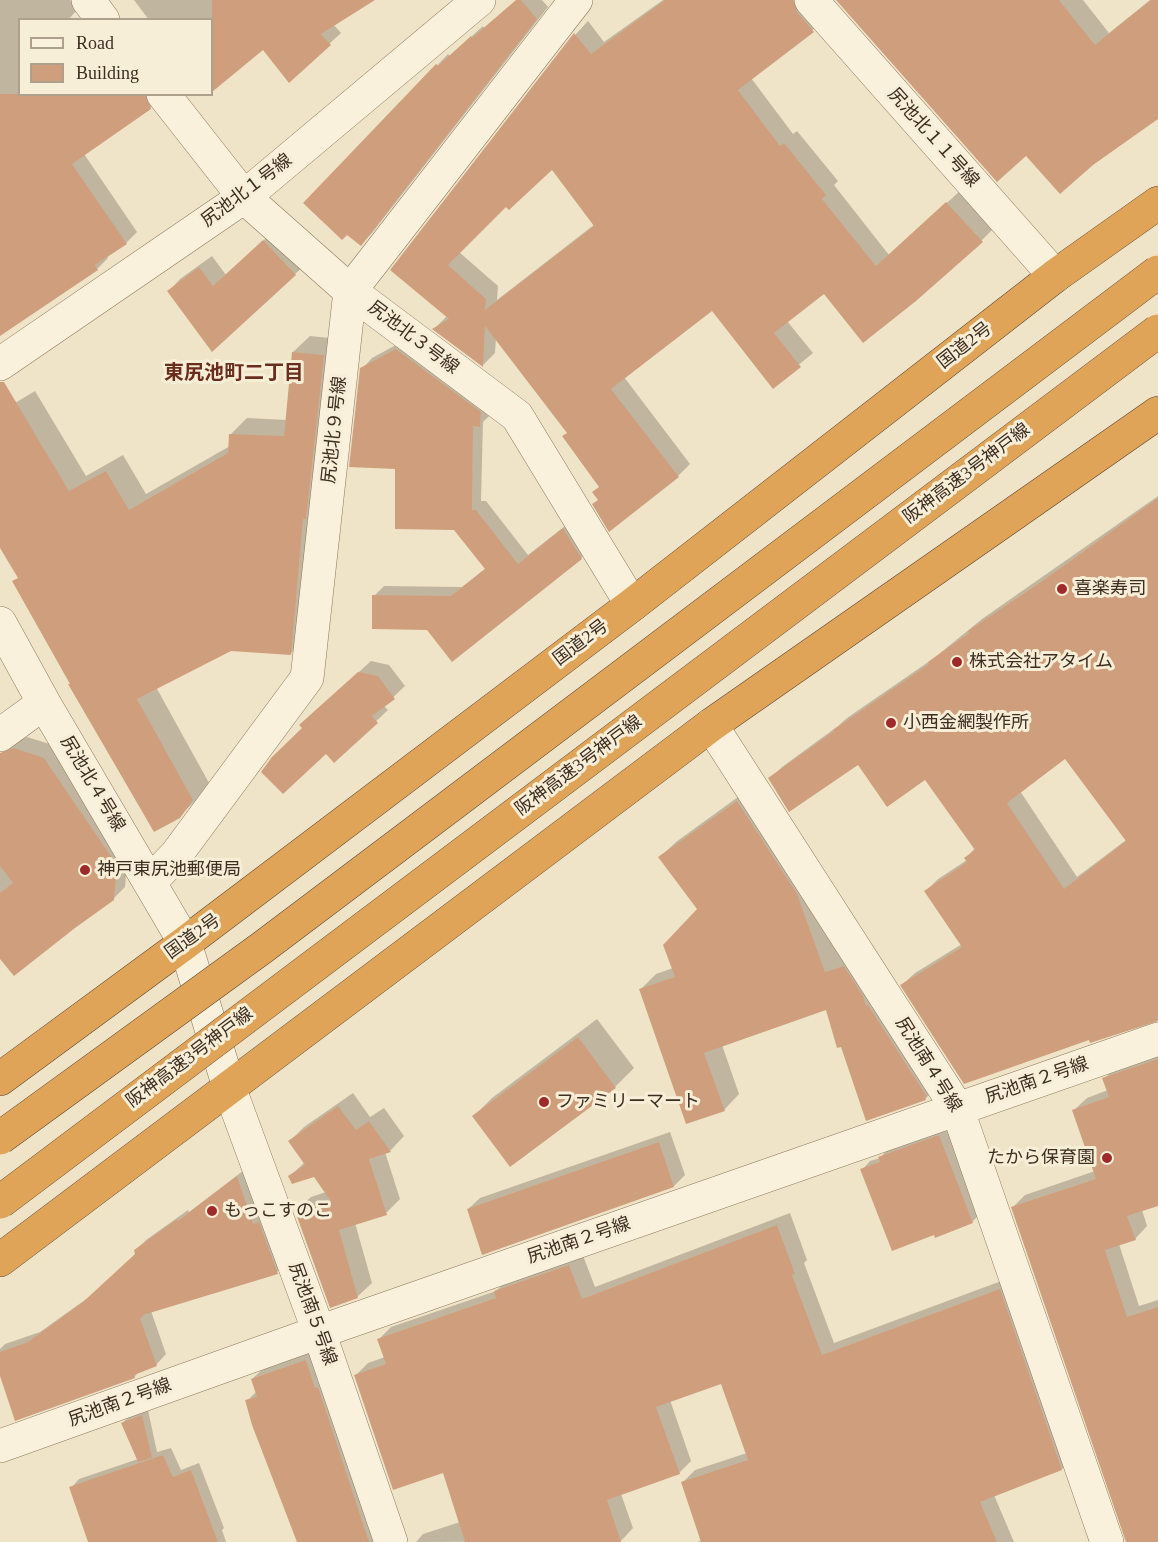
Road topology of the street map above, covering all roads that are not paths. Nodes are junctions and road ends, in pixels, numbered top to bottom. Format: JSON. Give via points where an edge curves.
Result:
{"nodes":[{"id":1,"x":88,"y":0,"type":"edge"},
{"id":2,"x":479,"y":0,"type":"edge"},
{"id":3,"x":576,"y":0,"type":"edge"},
{"id":4,"x":811,"y":0,"type":"edge"},
{"id":5,"x":102,"y":18,"type":"edge"},
{"id":6,"x":165,"y":96,"type":"edge"},
{"id":7,"x":244,"y":197,"type":"junction"},
{"id":8,"x":1158,"y":203,"type":"edge"},
{"id":9,"x":1158,"y":272,"type":"edge"},
{"id":10,"x":1055,"y":276,"type":"junction"},
{"id":11,"x":350,"y":291,"type":"junction"},
{"id":12,"x":1158,"y":330,"type":"edge"},
{"id":13,"x":0,"y":364,"type":"edge"},
{"id":14,"x":1158,"y":413,"type":"edge"},
{"id":15,"x":632,"y":605,"type":"junction"},
{"id":16,"x":0,"y":623,"type":"edge"},
{"id":17,"x":44,"y":703,"type":"junction"},
{"id":18,"x":711,"y":724,"type":"junction"},
{"id":19,"x":0,"y":735,"type":"edge"},
{"id":20,"x":150,"y":882,"type":"junction"},
{"id":21,"x":186,"y":943,"type":"junction"},
{"id":22,"x":1158,"y":1039,"type":"edge"},
{"id":23,"x":0,"y":1079,"type":"edge"},
{"id":24,"x":229,"y":1087,"type":"junction"},
{"id":25,"x":957,"y":1108,"type":"junction"},
{"id":26,"x":0,"y":1138,"type":"edge"},
{"id":27,"x":0,"y":1202,"type":"edge"},
{"id":28,"x":0,"y":1260,"type":"edge"},
{"id":29,"x":319,"y":1332,"type":"junction"},
{"id":30,"x":0,"y":1446,"type":"edge"},
{"id":31,"x":391,"y":1542,"type":"edge"},
{"id":32,"x":1107,"y":1542,"type":"edge"}],
"edges":[{"from":1,"to":5,"type":"street"},
{"from":2,"to":7,"type":"street","name":"尻池北１号線"},
{"from":3,"to":11,"type":"street"},
{"from":4,"to":10,"type":"street","name":"尻池北１１号線"},
{"from":6,"to":7,"type":"street","name":"尻池北３号線"},
{"from":7,"to":11,"type":"street","name":"尻池北３号線"},
{"from":7,"to":13,"type":"street","name":"尻池北１号線"},
{"from":8,"to":10,"type":"highway","name":"国道2号"},
{"from":9,"to":26,"type":"highway","bridge":true,"via":[[263,947]]},
{"from":10,"to":15,"type":"highway","name":"国道2号"},
{"from":11,"to":15,"type":"street","name":"尻池北３号線","via":[[517,416]]},
{"from":11,"to":20,"type":"street","name":"尻池北９号線","via":[[308,678],[176,855]]},
{"from":12,"to":27,"type":"highway","name":"阪神高速3号神戸線","bridge":true},
{"from":14,"to":18,"type":"highway"},
{"from":15,"to":21,"type":"highway","name":"国道2号"},
{"from":16,"to":17,"type":"street","name":"尻池北４号線"},
{"from":17,"to":19,"type":"street"},
{"from":17,"to":20,"type":"street","name":"尻池北４号線"},
{"from":18,"to":24,"type":"highway"},
{"from":18,"to":25,"type":"street","name":"尻池南４号線"},
{"from":20,"to":21,"type":"street","name":"尻池北４号線"},
{"from":21,"to":23,"type":"highway","name":"国道2号"},
{"from":21,"to":24,"type":"street","name":"尻池南５号線"},
{"from":22,"to":25,"type":"street","name":"尻池南２号線"},
{"from":24,"to":28,"type":"highway"},
{"from":24,"to":29,"type":"street","name":"尻池南５号線"},
{"from":25,"to":29,"type":"street","name":"尻池南２号線"},
{"from":25,"to":32,"type":"street","name":"尻池南４号線"},
{"from":29,"to":30,"type":"street","name":"尻池南２号線"},
{"from":29,"to":31,"type":"street","name":"尻池南５号線"}]}
